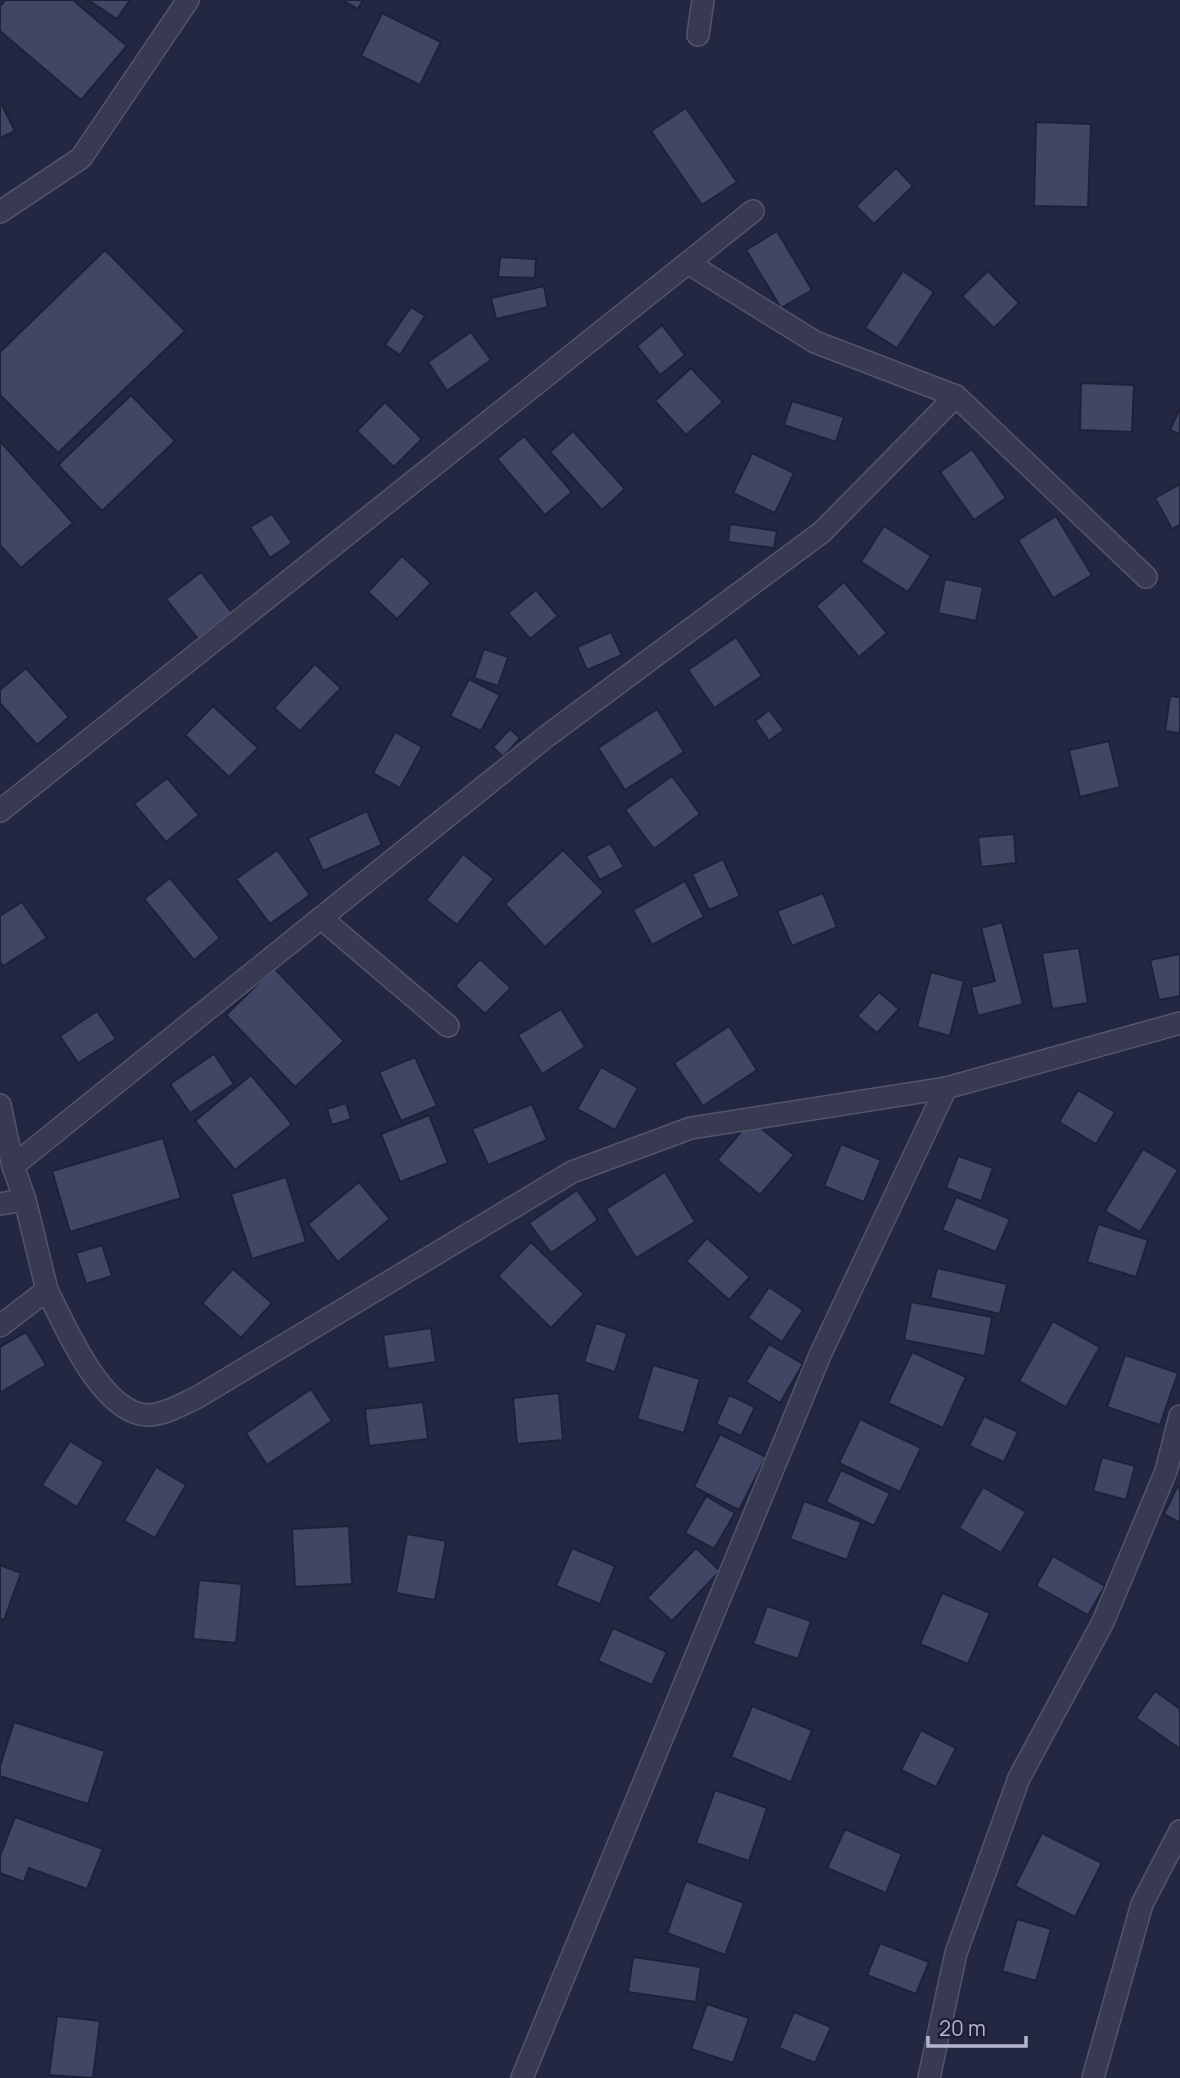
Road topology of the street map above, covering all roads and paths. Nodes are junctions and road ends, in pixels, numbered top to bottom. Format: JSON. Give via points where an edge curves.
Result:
{"nodes":[{"id":1,"x":188,"y":0,"type":"edge"},
{"id":2,"x":703,"y":0,"type":"edge"},
{"id":3,"x":698,"y":35,"type":"dead end"},
{"id":4,"x":752,"y":211,"type":"dead end"},
{"id":5,"x":0,"y":212,"type":"edge"},
{"id":6,"x":688,"y":263,"type":"junction"},
{"id":7,"x":956,"y":396,"type":"junction"},
{"id":8,"x":1146,"y":577,"type":"dead end"},
{"id":9,"x":0,"y":811,"type":"edge"},
{"id":10,"x":321,"y":918,"type":"junction"},
{"id":11,"x":1180,"y":1023,"type":"edge"},
{"id":12,"x":448,"y":1026,"type":"dead end"},
{"id":13,"x":946,"y":1088,"type":"junction"},
{"id":14,"x":0,"y":1105,"type":"edge"},
{"id":15,"x":13,"y":1166,"type":"junction"},
{"id":16,"x":25,"y":1200,"type":"junction"},
{"id":17,"x":0,"y":1204,"type":"edge"},
{"id":18,"x":47,"y":1290,"type":"junction"},
{"id":19,"x":0,"y":1326,"type":"edge"},
{"id":20,"x":1180,"y":1416,"type":"edge"},
{"id":21,"x":1180,"y":1831,"type":"edge"},
{"id":22,"x":522,"y":2078,"type":"edge"},
{"id":23,"x":929,"y":2078,"type":"edge"},
{"id":24,"x":1093,"y":2078,"type":"edge"}],
"edges":[{"from":1,"to":5,"type":"street","via":[[81,158]]},
{"from":2,"to":3,"type":"street"},
{"from":4,"to":6,"type":"street"},
{"from":6,"to":7,"type":"street","via":[[815,342]]},
{"from":6,"to":9,"type":"street"},
{"from":7,"to":8,"type":"street"},
{"from":7,"to":10,"type":"street","via":[[822,532],[547,736]]},
{"from":10,"to":12,"type":"street"},
{"from":10,"to":15,"type":"street"},
{"from":11,"to":13,"type":"street"},
{"from":13,"to":18,"type":"street","via":[[691,1128],[572,1172],[197,1398],[151,1415],[127,1409],[107,1390],[79,1355]]},
{"from":13,"to":22,"type":"street","via":[[820,1355]]},
{"from":14,"to":15,"type":"street"},
{"from":15,"to":16,"type":"street"},
{"from":16,"to":17,"type":"street"},
{"from":16,"to":18,"type":"street"},
{"from":18,"to":19,"type":"street"},
{"from":20,"to":23,"type":"street","via":[[1166,1471],[1102,1622],[1019,1778],[956,1953]]},
{"from":21,"to":24,"type":"street","via":[[1142,1904]]}]}
